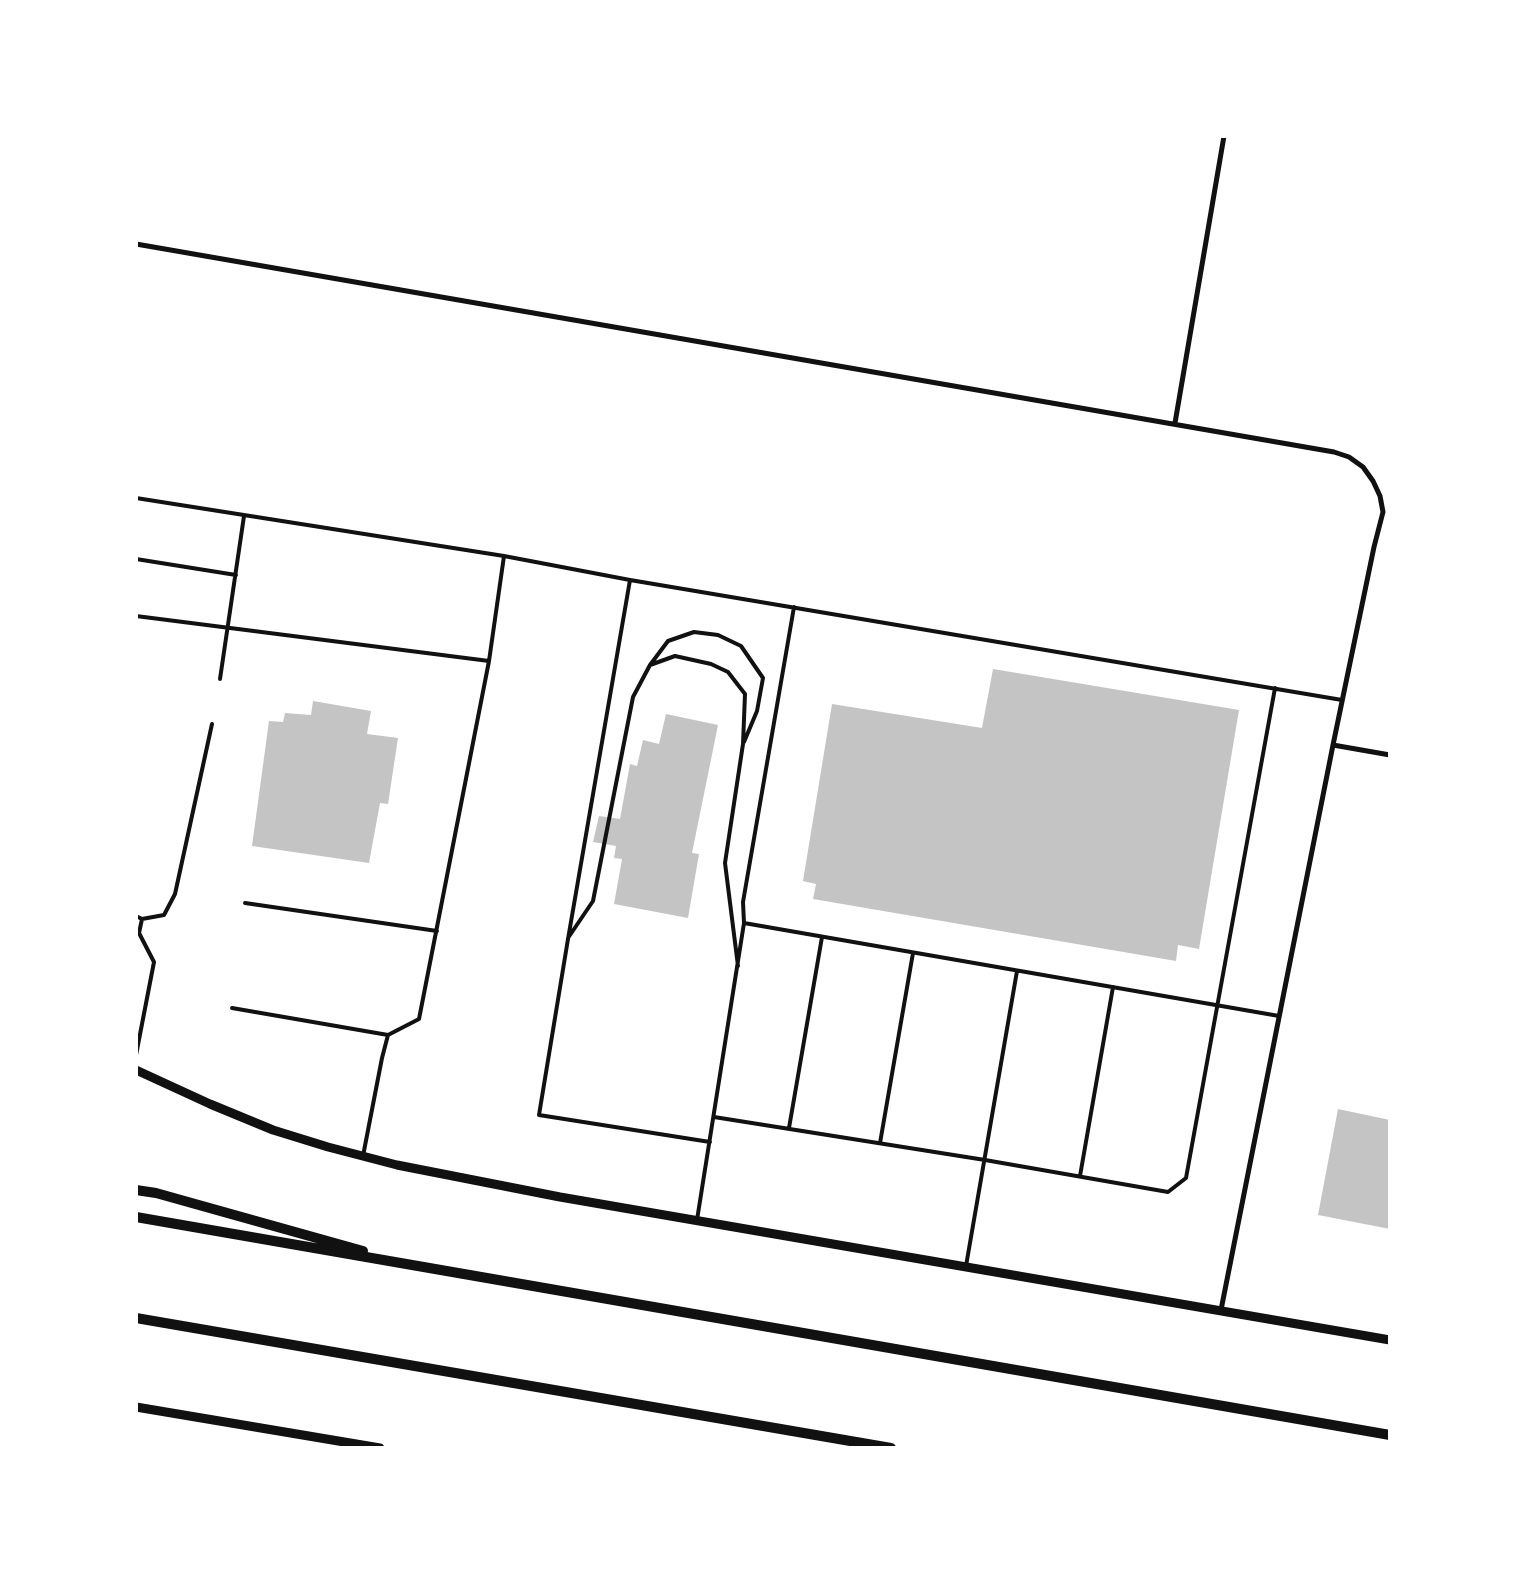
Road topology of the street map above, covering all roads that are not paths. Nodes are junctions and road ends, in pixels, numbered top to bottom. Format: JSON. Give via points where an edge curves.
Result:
{"nodes":[{"id":1,"x":1224,"y":136,"type":"edge"},
{"id":2,"x":136,"y":244,"type":"edge"},
{"id":3,"x":1175,"y":423,"type":"junction"},
{"id":4,"x":136,"y":498,"type":"edge"},
{"id":5,"x":244,"y":516,"type":"junction"},
{"id":6,"x":504,"y":556,"type":"junction"},
{"id":7,"x":136,"y":559,"type":"edge"},
{"id":8,"x":236,"y":575,"type":"junction"},
{"id":9,"x":630,"y":580,"type":"junction"},
{"id":10,"x":794,"y":607,"type":"junction"},
{"id":11,"x":136,"y":616,"type":"edge"},
{"id":12,"x":227,"y":628,"type":"junction"},
{"id":13,"x":489,"y":661,"type":"junction"},
{"id":14,"x":650,"y":666,"type":"junction"},
{"id":15,"x":220,"y":679,"type":"dead end"},
{"id":16,"x":1275,"y":688,"type":"junction"},
{"id":17,"x":1342,"y":700,"type":"junction"},
{"id":18,"x":212,"y":724,"type":"dead end"},
{"id":19,"x":743,"y":744,"type":"junction"},
{"id":20,"x":1332,"y":745,"type":"junction"},
{"id":21,"x":1390,"y":755,"type":"edge"},
{"id":22,"x":245,"y":903,"type":"dead end"},
{"id":23,"x":136,"y":916,"type":"edge"},
{"id":24,"x":142,"y":918,"type":"junction"},
{"id":25,"x":744,"y":923,"type":"junction"},
{"id":26,"x":437,"y":930,"type":"junction"},
{"id":27,"x":138,"y":934,"type":"edge"},
{"id":28,"x":822,"y":937,"type":"junction"},
{"id":29,"x":568,"y":939,"type":"junction"},
{"id":30,"x":913,"y":953,"type":"junction"},
{"id":31,"x":738,"y":966,"type":"junction"},
{"id":32,"x":1017,"y":971,"type":"junction"},
{"id":33,"x":1113,"y":987,"type":"junction"},
{"id":34,"x":1217,"y":1006,"type":"junction"},
{"id":35,"x":232,"y":1008,"type":"dead end"},
{"id":36,"x":1279,"y":1016,"type":"junction"},
{"id":37,"x":388,"y":1034,"type":"junction"},
{"id":38,"x":136,"y":1055,"type":"edge"},
{"id":39,"x":136,"y":1070,"type":"edge"},
{"id":40,"x":714,"y":1117,"type":"junction"},
{"id":41,"x":789,"y":1128,"type":"junction"},
{"id":42,"x":710,"y":1142,"type":"junction"},
{"id":43,"x":880,"y":1143,"type":"junction"},
{"id":44,"x":363,"y":1156,"type":"junction"},
{"id":45,"x":985,"y":1160,"type":"junction"},
{"id":46,"x":1080,"y":1176,"type":"junction"},
{"id":47,"x":136,"y":1190,"type":"edge"},
{"id":48,"x":136,"y":1217,"type":"edge"},
{"id":49,"x":697,"y":1220,"type":"junction"},
{"id":50,"x":417,"y":1266,"type":"junction"},
{"id":51,"x":966,"y":1266,"type":"junction"},
{"id":52,"x":1221,"y":1310,"type":"junction"},
{"id":53,"x":136,"y":1318,"type":"edge"},
{"id":54,"x":1390,"y":1340,"type":"edge"},
{"id":55,"x":136,"y":1407,"type":"edge"},
{"id":56,"x":1390,"y":1436,"type":"edge"},
{"id":57,"x":380,"y":1448,"type":"edge"},
{"id":58,"x":891,"y":1448,"type":"edge"}],
"edges":[{"from":1,"to":3,"type":"street"},
{"from":2,"to":3,"type":"street"},
{"from":3,"to":17,"type":"street","via":[[1334,452],[1349,457],[1373,481],[1383,512]]},
{"from":4,"to":5,"type":"lane"},
{"from":5,"to":6,"type":"lane"},
{"from":5,"to":8,"type":"lane"},
{"from":6,"to":9,"type":"lane"},
{"from":6,"to":13,"type":"lane"},
{"from":7,"to":8,"type":"lane"},
{"from":8,"to":12,"type":"lane"},
{"from":9,"to":10,"type":"lane"},
{"from":9,"to":29,"type":"lane"},
{"from":10,"to":16,"type":"lane"},
{"from":10,"to":25,"type":"lane","via":[[743,902]]},
{"from":11,"to":12,"type":"lane"},
{"from":12,"to":13,"type":"lane"},
{"from":12,"to":15,"type":"lane"},
{"from":13,"to":26,"type":"lane"},
{"from":14,"to":19,"type":"lane","via":[[675,656],[711,664],[728,672],[745,694]]},
{"from":14,"to":19,"type":"lane","via":[[668,641],[694,632],[718,635],[741,646],[763,678],[757,711]]},
{"from":14,"to":29,"type":"lane","via":[[633,697],[593,901]]},
{"from":16,"to":17,"type":"lane"},
{"from":16,"to":34,"type":"lane"},
{"from":17,"to":20,"type":"street"},
{"from":18,"to":24,"type":"lane","via":[[175,894],[164,914]]},
{"from":19,"to":31,"type":"lane","via":[[725,863]]},
{"from":20,"to":21,"type":"street"},
{"from":20,"to":36,"type":"street"},
{"from":22,"to":26,"type":"lane"},
{"from":23,"to":24,"type":"lane"},
{"from":24,"to":27,"type":"lane"},
{"from":25,"to":28,"type":"lane"},
{"from":25,"to":31,"type":"lane"},
{"from":26,"to":37,"type":"lane","via":[[419,1019]]},
{"from":27,"to":38,"type":"lane","via":[[154,962]]},
{"from":28,"to":30,"type":"lane"},
{"from":28,"to":41,"type":"lane"},
{"from":29,"to":42,"type":"lane","via":[[540,1115]]},
{"from":30,"to":32,"type":"lane"},
{"from":30,"to":43,"type":"lane"},
{"from":31,"to":40,"type":"lane"},
{"from":32,"to":33,"type":"lane"},
{"from":32,"to":45,"type":"lane"},
{"from":33,"to":34,"type":"lane"},
{"from":33,"to":46,"type":"lane"},
{"from":34,"to":36,"type":"lane"},
{"from":34,"to":46,"type":"lane","via":[[1186,1178],[1168,1192]]},
{"from":35,"to":37,"type":"lane"},
{"from":36,"to":52,"type":"street"},
{"from":37,"to":44,"type":"lane"},
{"from":39,"to":44,"type":"street","via":[[273,1130]]},
{"from":40,"to":41,"type":"lane"},
{"from":40,"to":42,"type":"lane"},
{"from":41,"to":43,"type":"lane"},
{"from":42,"to":49,"type":"lane"},
{"from":43,"to":45,"type":"lane"},
{"from":44,"to":49,"type":"street","via":[[560,1197]]},
{"from":45,"to":46,"type":"lane"},
{"from":45,"to":51,"type":"lane"},
{"from":47,"to":50,"type":"main road"},
{"from":48,"to":50,"type":"main road"},
{"from":49,"to":51,"type":"street"},
{"from":50,"to":56,"type":"main road"},
{"from":51,"to":52,"type":"street"},
{"from":52,"to":54,"type":"street"},
{"from":53,"to":58,"type":"main road"},
{"from":55,"to":57,"type":"street"}]}
